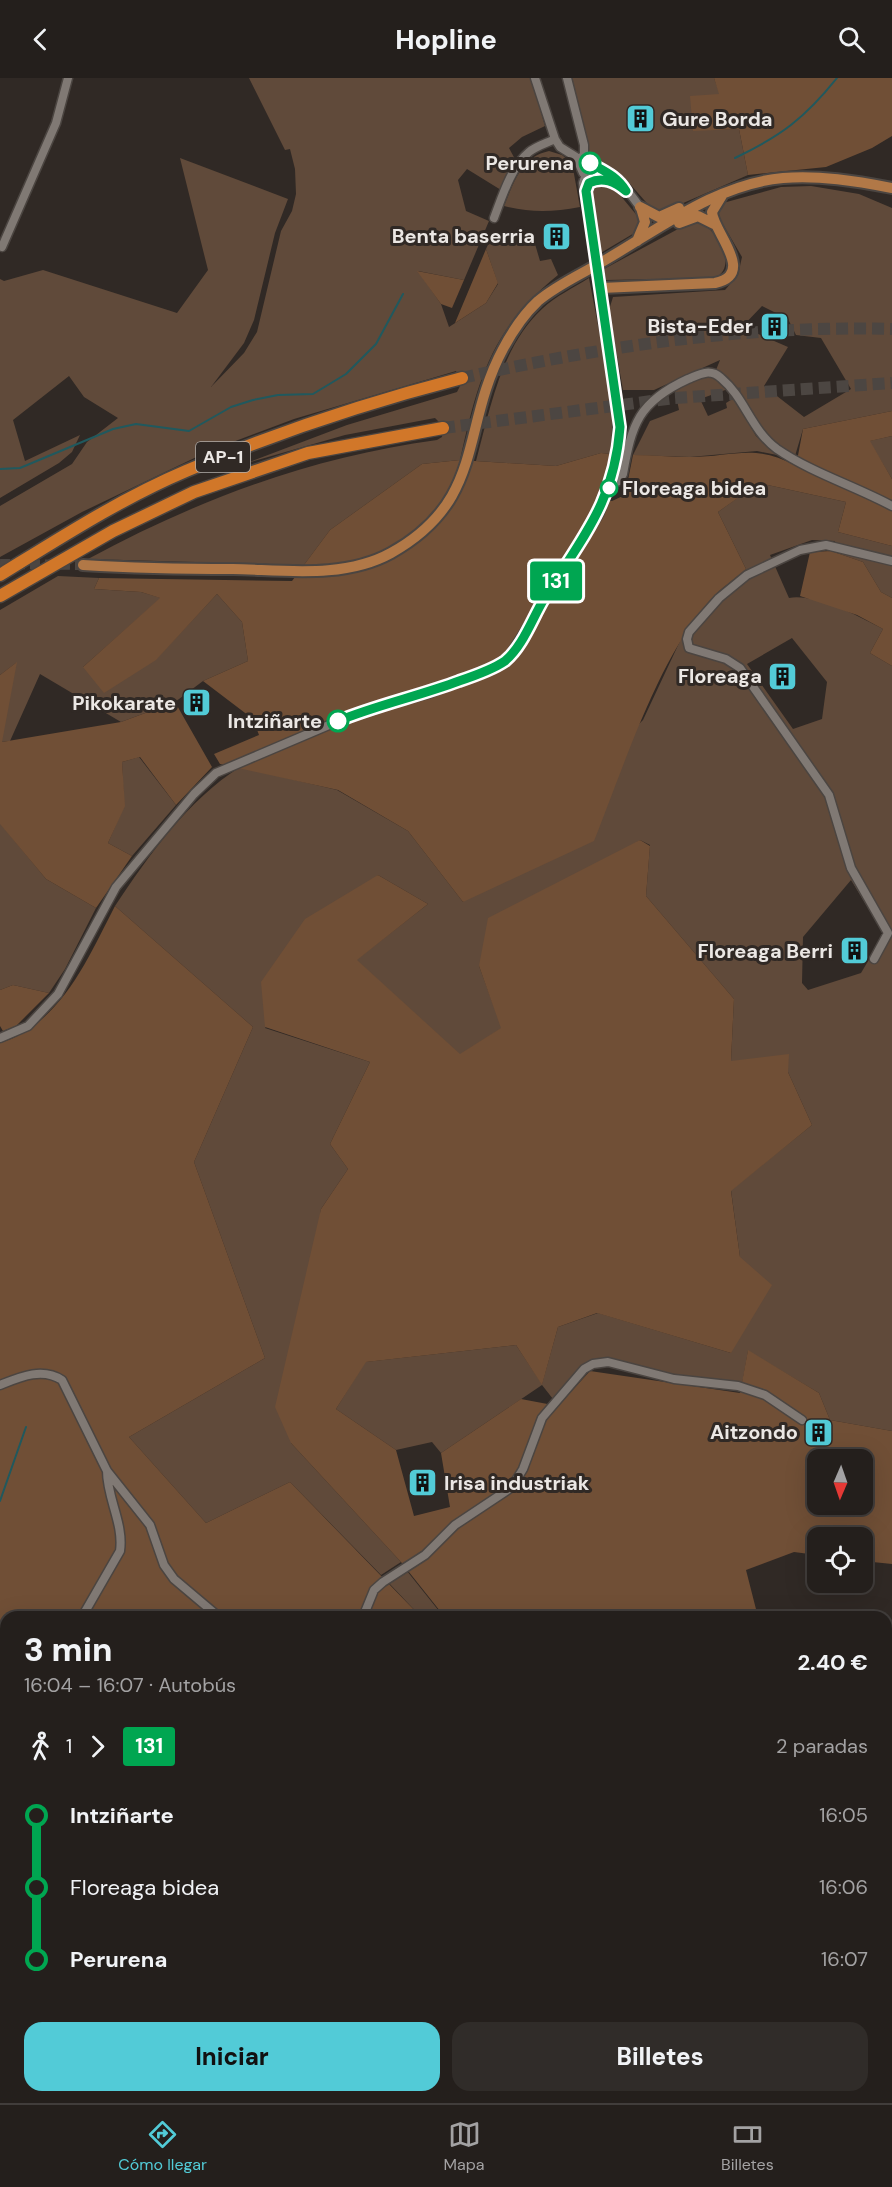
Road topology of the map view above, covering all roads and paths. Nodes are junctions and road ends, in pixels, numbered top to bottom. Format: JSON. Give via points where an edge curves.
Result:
{"nodes":[{"id":1,"x":68,"y":78,"type":"edge"},
{"id":2,"x":535,"y":78,"type":"edge"},
{"id":3,"x":567,"y":78,"type":"edge"},
{"id":4,"x":555,"y":139,"type":"junction"},
{"id":5,"x":583,"y":173,"type":"junction"},
{"id":6,"x":599,"y":175,"type":"junction"},
{"id":7,"x":892,"y":188,"type":"edge"},
{"id":8,"x":725,"y":192,"type":"junction"},
{"id":9,"x":700,"y":204,"type":"junction"},
{"id":10,"x":640,"y":207,"type":"junction"},
{"id":11,"x":494,"y":218,"type":"dead end"},
{"id":12,"x":714,"y":224,"type":"junction"},
{"id":13,"x":636,"y":241,"type":"junction"},
{"id":14,"x":2,"y":247,"type":"dead end"},
{"id":15,"x":601,"y":288,"type":"junction"},
{"id":16,"x":462,"y":378,"type":"tunnel mouth"},
{"id":17,"x":443,"y":428,"type":"tunnel mouth"},
{"id":18,"x":611,"y":484,"type":"junction"},
{"id":19,"x":892,"y":506,"type":"edge"},
{"id":20,"x":892,"y":561,"type":"edge"},
{"id":21,"x":83,"y":565,"type":"tunnel mouth"},
{"id":22,"x":0,"y":575,"type":"edge"},
{"id":23,"x":0,"y":596,"type":"edge"},
{"id":24,"x":874,"y":958,"type":"dead end"},
{"id":25,"x":0,"y":1038,"type":"edge"},
{"id":26,"x":0,"y":1385,"type":"edge"},
{"id":27,"x":802,"y":1420,"type":"dead end"},
{"id":28,"x":107,"y":1471,"type":"junction"},
{"id":29,"x":85,"y":1611,"type":"edge"},
{"id":30,"x":212,"y":1611,"type":"edge"},
{"id":31,"x":365,"y":1611,"type":"edge"}],
"edges":[{"from":1,"to":14,"type":"street","via":[[56,123]]},
{"from":2,"to":4,"type":"street"},
{"from":3,"to":5,"type":"street","via":[[584,145]]},
{"from":4,"to":5,"type":"street"},
{"from":4,"to":11,"type":"street","via":[[524,158],[504,191]]},
{"from":5,"to":6,"type":"street"},
{"from":5,"to":6,"type":"street","via":[[590,163]]},
{"from":5,"to":15,"type":"street","bridge":true},
{"from":6,"to":10,"type":"street","via":[[616,183]]},
{"from":7,"to":8,"type":"main road","via":[[842,180],[782,178]]},
{"from":8,"to":9,"type":"main road"},
{"from":8,"to":12,"type":"main road","via":[[713,208]]},
{"from":9,"to":10,"type":"main road","via":[[658,217]]},
{"from":9,"to":13,"type":"main road"},
{"from":10,"to":13,"type":"main road","via":[[645,222]]},
{"from":12,"to":13,"type":"main road","via":[[703,217],[693,217]]},
{"from":12,"to":15,"type":"main road","via":[[733,259],[730,273],[721,282]]},
{"from":13,"to":21,"type":"main road","via":[[551,291],[523,318],[495,366],[454,493],[426,528],[390,554],[359,566],[303,571]]},
{"from":15,"to":18,"type":"street","via":[[620,427]]},
{"from":16,"to":22,"type":"highway","number":"AP-1","via":[[295,429],[185,471]]},
{"from":17,"to":23,"type":"highway","number":"AP-1","via":[[308,453],[194,492],[112,531]]},
{"from":18,"to":19,"type":"street","via":[[623,474],[633,427],[644,407],[676,384],[711,372],[728,384],[760,435],[775,448]]},
{"from":18,"to":25,"type":"street","via":[[599,514],[504,661],[427,693],[362,711],[216,773],[116,887],[58,994],[28,1026]]},
{"from":20,"to":24,"type":"street","via":[[826,545],[800,550],[747,575],[719,598],[687,639],[689,648],[726,659],[740,668],[829,795],[850,868],[888,933]]},
{"from":26,"to":28,"type":"street","via":[[33,1374],[53,1374],[62,1380]]},
{"from":27,"to":31,"type":"street","via":[[765,1395],[738,1386],[674,1379],[608,1362],[593,1364],[584,1369],[542,1418],[512,1487],[454,1525],[425,1555],[383,1582],[374,1590]]},
{"from":28,"to":29,"type":"street","via":[[107,1487],[122,1540],[120,1551]]},
{"from":28,"to":30,"type":"street","via":[[150,1525],[164,1565],[174,1580]]}]}
